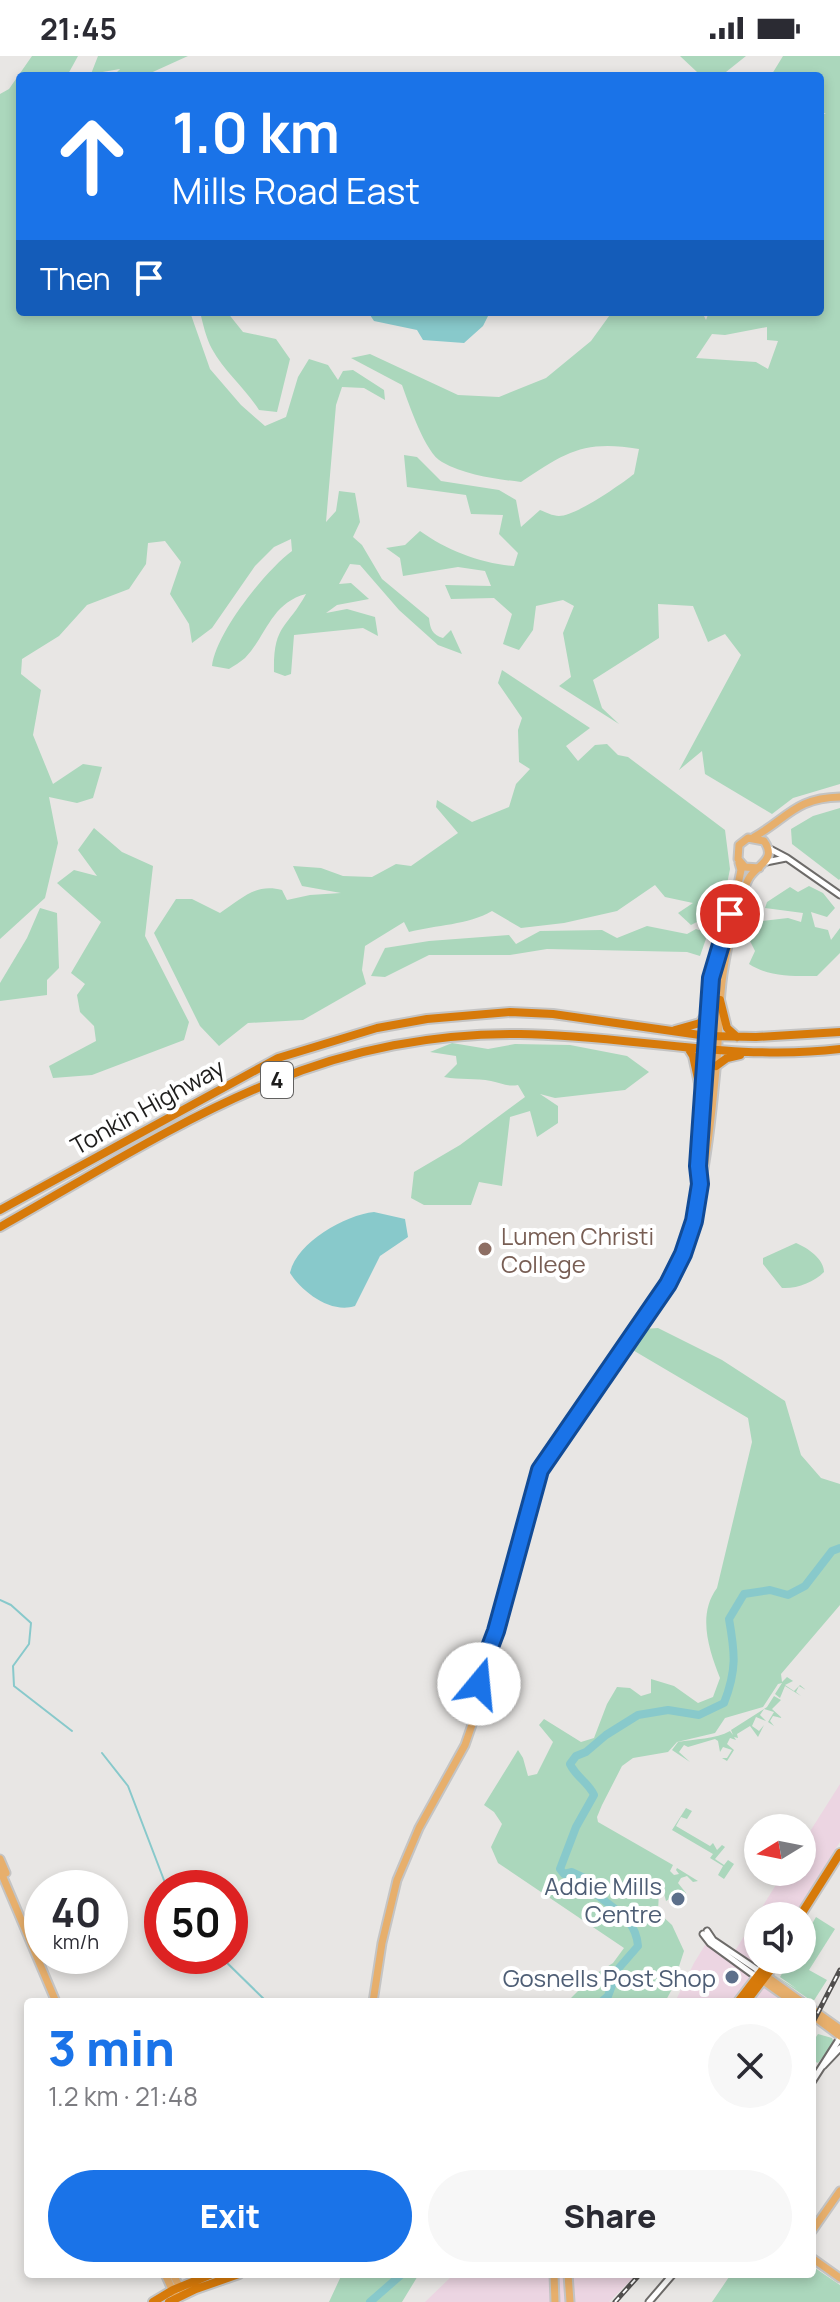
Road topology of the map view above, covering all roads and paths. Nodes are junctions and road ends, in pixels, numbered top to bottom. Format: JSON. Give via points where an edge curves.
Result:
{"nodes":[{"id":1,"x":840,"y":797,"type":"edge"},
{"id":2,"x":767,"y":830,"type":"junction"},
{"id":3,"x":754,"y":837,"type":"junction"},
{"id":4,"x":768,"y":847,"type":"junction"},
{"id":5,"x":787,"y":858,"type":"junction"},
{"id":6,"x":738,"y":859,"type":"junction"},
{"id":7,"x":766,"y":862,"type":"junction"},
{"id":8,"x":759,"y":868,"type":"junction"},
{"id":9,"x":840,"y":895,"type":"edge"},
{"id":10,"x":720,"y":1000,"type":"junction"},
{"id":11,"x":708,"y":1011,"type":"junction"},
{"id":12,"x":670,"y":1032,"type":"junction"},
{"id":13,"x":840,"y":1032,"type":"edge"},
{"id":14,"x":707,"y":1036,"type":"junction"},
{"id":15,"x":718,"y":1036,"type":"junction"},
{"id":16,"x":738,"y":1037,"type":"junction"},
{"id":17,"x":688,"y":1048,"type":"junction"},
{"id":18,"x":840,"y":1049,"type":"edge"},
{"id":19,"x":706,"y":1050,"type":"junction"},
{"id":20,"x":717,"y":1051,"type":"junction"},
{"id":21,"x":756,"y":1053,"type":"junction"},
{"id":22,"x":716,"y":1066,"type":"junction"},
{"id":23,"x":702,"y":1097,"type":"junction"},
{"id":24,"x":700,"y":1184,"type":"junction"},
{"id":25,"x":0,"y":1210,"type":"edge"},
{"id":26,"x":0,"y":1227,"type":"edge"},
{"id":27,"x":840,"y":1853,"type":"edge"},
{"id":28,"x":0,"y":1859,"type":"edge"},
{"id":29,"x":840,"y":1862,"type":"edge"},
{"id":30,"x":0,"y":1870,"type":"edge"},
{"id":31,"x":12,"y":1895,"type":"junction"},
{"id":32,"x":809,"y":1902,"type":"edge"},
{"id":33,"x":815,"y":1902,"type":"edge"},
{"id":34,"x":705,"y":1932,"type":"dead end"},
{"id":35,"x":761,"y":1976,"type":"junction"},
{"id":36,"x":54,"y":1998,"type":"edge"},
{"id":37,"x":374,"y":1998,"type":"edge"},
{"id":38,"x":742,"y":1998,"type":"edge"},
{"id":39,"x":748,"y":1998,"type":"edge"},
{"id":40,"x":788,"y":1998,"type":"edge"},
{"id":41,"x":796,"y":1998,"type":"edge"},
{"id":42,"x":816,"y":2012,"type":"edge"},
{"id":43,"x":816,"y":2018,"type":"edge"},
{"id":44,"x":840,"y":2029,"type":"edge"},
{"id":45,"x":840,"y":2037,"type":"edge"},
{"id":46,"x":840,"y":2048,"type":"edge"},
{"id":47,"x":822,"y":2067,"type":"junction"},
{"id":48,"x":816,"y":2076,"type":"edge"},
{"id":49,"x":840,"y":2191,"type":"edge"},
{"id":50,"x":816,"y":2225,"type":"edge"},
{"id":51,"x":816,"y":2261,"type":"edge"},
{"id":52,"x":205,"y":2278,"type":"edge"},
{"id":53,"x":226,"y":2278,"type":"edge"},
{"id":54,"x":554,"y":2278,"type":"edge"},
{"id":55,"x":568,"y":2278,"type":"edge"},
{"id":56,"x":670,"y":2278,"type":"edge"},
{"id":57,"x":840,"y":2278,"type":"edge"},
{"id":58,"x":176,"y":2294,"type":"edge"},
{"id":59,"x":153,"y":2302,"type":"edge"},
{"id":60,"x":555,"y":2302,"type":"edge"},
{"id":61,"x":570,"y":2302,"type":"edge"},
{"id":62,"x":649,"y":2302,"type":"edge"}],
"edges":[{"from":1,"to":2,"type":"main road","via":[[796,807]]},
{"from":2,"to":3,"type":"main road"},
{"from":2,"to":4,"type":"main road"},
{"from":3,"to":4,"type":"main road"},
{"from":3,"to":6,"type":"main road","via":[[739,845]]},
{"from":4,"to":5,"type":"street"},
{"from":4,"to":7,"type":"main road"},
{"from":5,"to":7,"type":"street"},
{"from":5,"to":9,"type":"street"},
{"from":6,"to":8,"type":"main road","via":[[745,867]]},
{"from":6,"to":11,"type":"main road","via":[[741,870],[714,965]]},
{"from":7,"to":8,"type":"main road"},
{"from":8,"to":10,"type":"main road","via":[[749,877],[729,939]]},
{"from":10,"to":15,"type":"main road"},
{"from":10,"to":16,"type":"highway","via":[[727,1028]]},
{"from":11,"to":12,"type":"highway","via":[[700,1023]]},
{"from":11,"to":14,"type":"main road"},
{"from":12,"to":14,"type":"highway","name":"Tonkin Highway","number":"4"},
{"from":12,"to":25,"type":"highway","name":"Tonkin Highway","number":"4","via":[[510,1012],[427,1019],[348,1035],[278,1058]]},
{"from":13,"to":16,"type":"highway","name":"Tonkin Highway","number":"4"},
{"from":14,"to":15,"type":"highway","name":"Tonkin Highway","number":"4"},
{"from":14,"to":19,"type":"main road"},
{"from":15,"to":16,"type":"highway","name":"Tonkin Highway","number":"4"},
{"from":15,"to":20,"type":"main road"},
{"from":17,"to":19,"type":"highway","name":"Tonkin Highway","number":"4"},
{"from":17,"to":23,"type":"highway"},
{"from":17,"to":26,"type":"highway","name":"Tonkin Highway","number":"4","via":[[523,1034],[451,1036],[378,1049],[244,1094]]},
{"from":18,"to":21,"type":"highway","name":"Tonkin Highway","number":"4"},
{"from":19,"to":20,"type":"highway","name":"Tonkin Highway","number":"4"},
{"from":19,"to":23,"type":"main road"},
{"from":20,"to":21,"type":"highway","name":"Tonkin Highway","number":"4"},
{"from":20,"to":22,"type":"main road"},
{"from":21,"to":22,"type":"highway","via":[[727,1058]]},
{"from":22,"to":24,"type":"main road","via":[[708,1157]]},
{"from":23,"to":24,"type":"main road"},
{"from":24,"to":37,"type":"main road","via":[[690,1232],[668,1284],[540,1470],[472,1725],[397,1880]]},
{"from":27,"to":32,"type":"highway"},
{"from":28,"to":31,"type":"main road"},
{"from":29,"to":33,"type":"highway"},
{"from":30,"to":31,"type":"main road"},
{"from":31,"to":36,"type":"main road"},
{"from":34,"to":35,"type":"street","via":[[710,1943]]},
{"from":35,"to":38,"type":"highway"},
{"from":35,"to":39,"type":"highway"},
{"from":35,"to":40,"type":"main road"},
{"from":35,"to":41,"type":"main road"},
{"from":42,"to":44,"type":"main road"},
{"from":43,"to":45,"type":"main road"},
{"from":45,"to":47,"type":"street"},
{"from":46,"to":47,"type":"street"},
{"from":47,"to":48,"type":"street"},
{"from":49,"to":50,"type":"main road"},
{"from":51,"to":57,"type":"main road"},
{"from":52,"to":58,"type":"highway"},
{"from":53,"to":58,"type":"highway"},
{"from":54,"to":60,"type":"main road"},
{"from":55,"to":61,"type":"main road"},
{"from":56,"to":62,"type":"street"},
{"from":58,"to":59,"type":"highway"}]}
